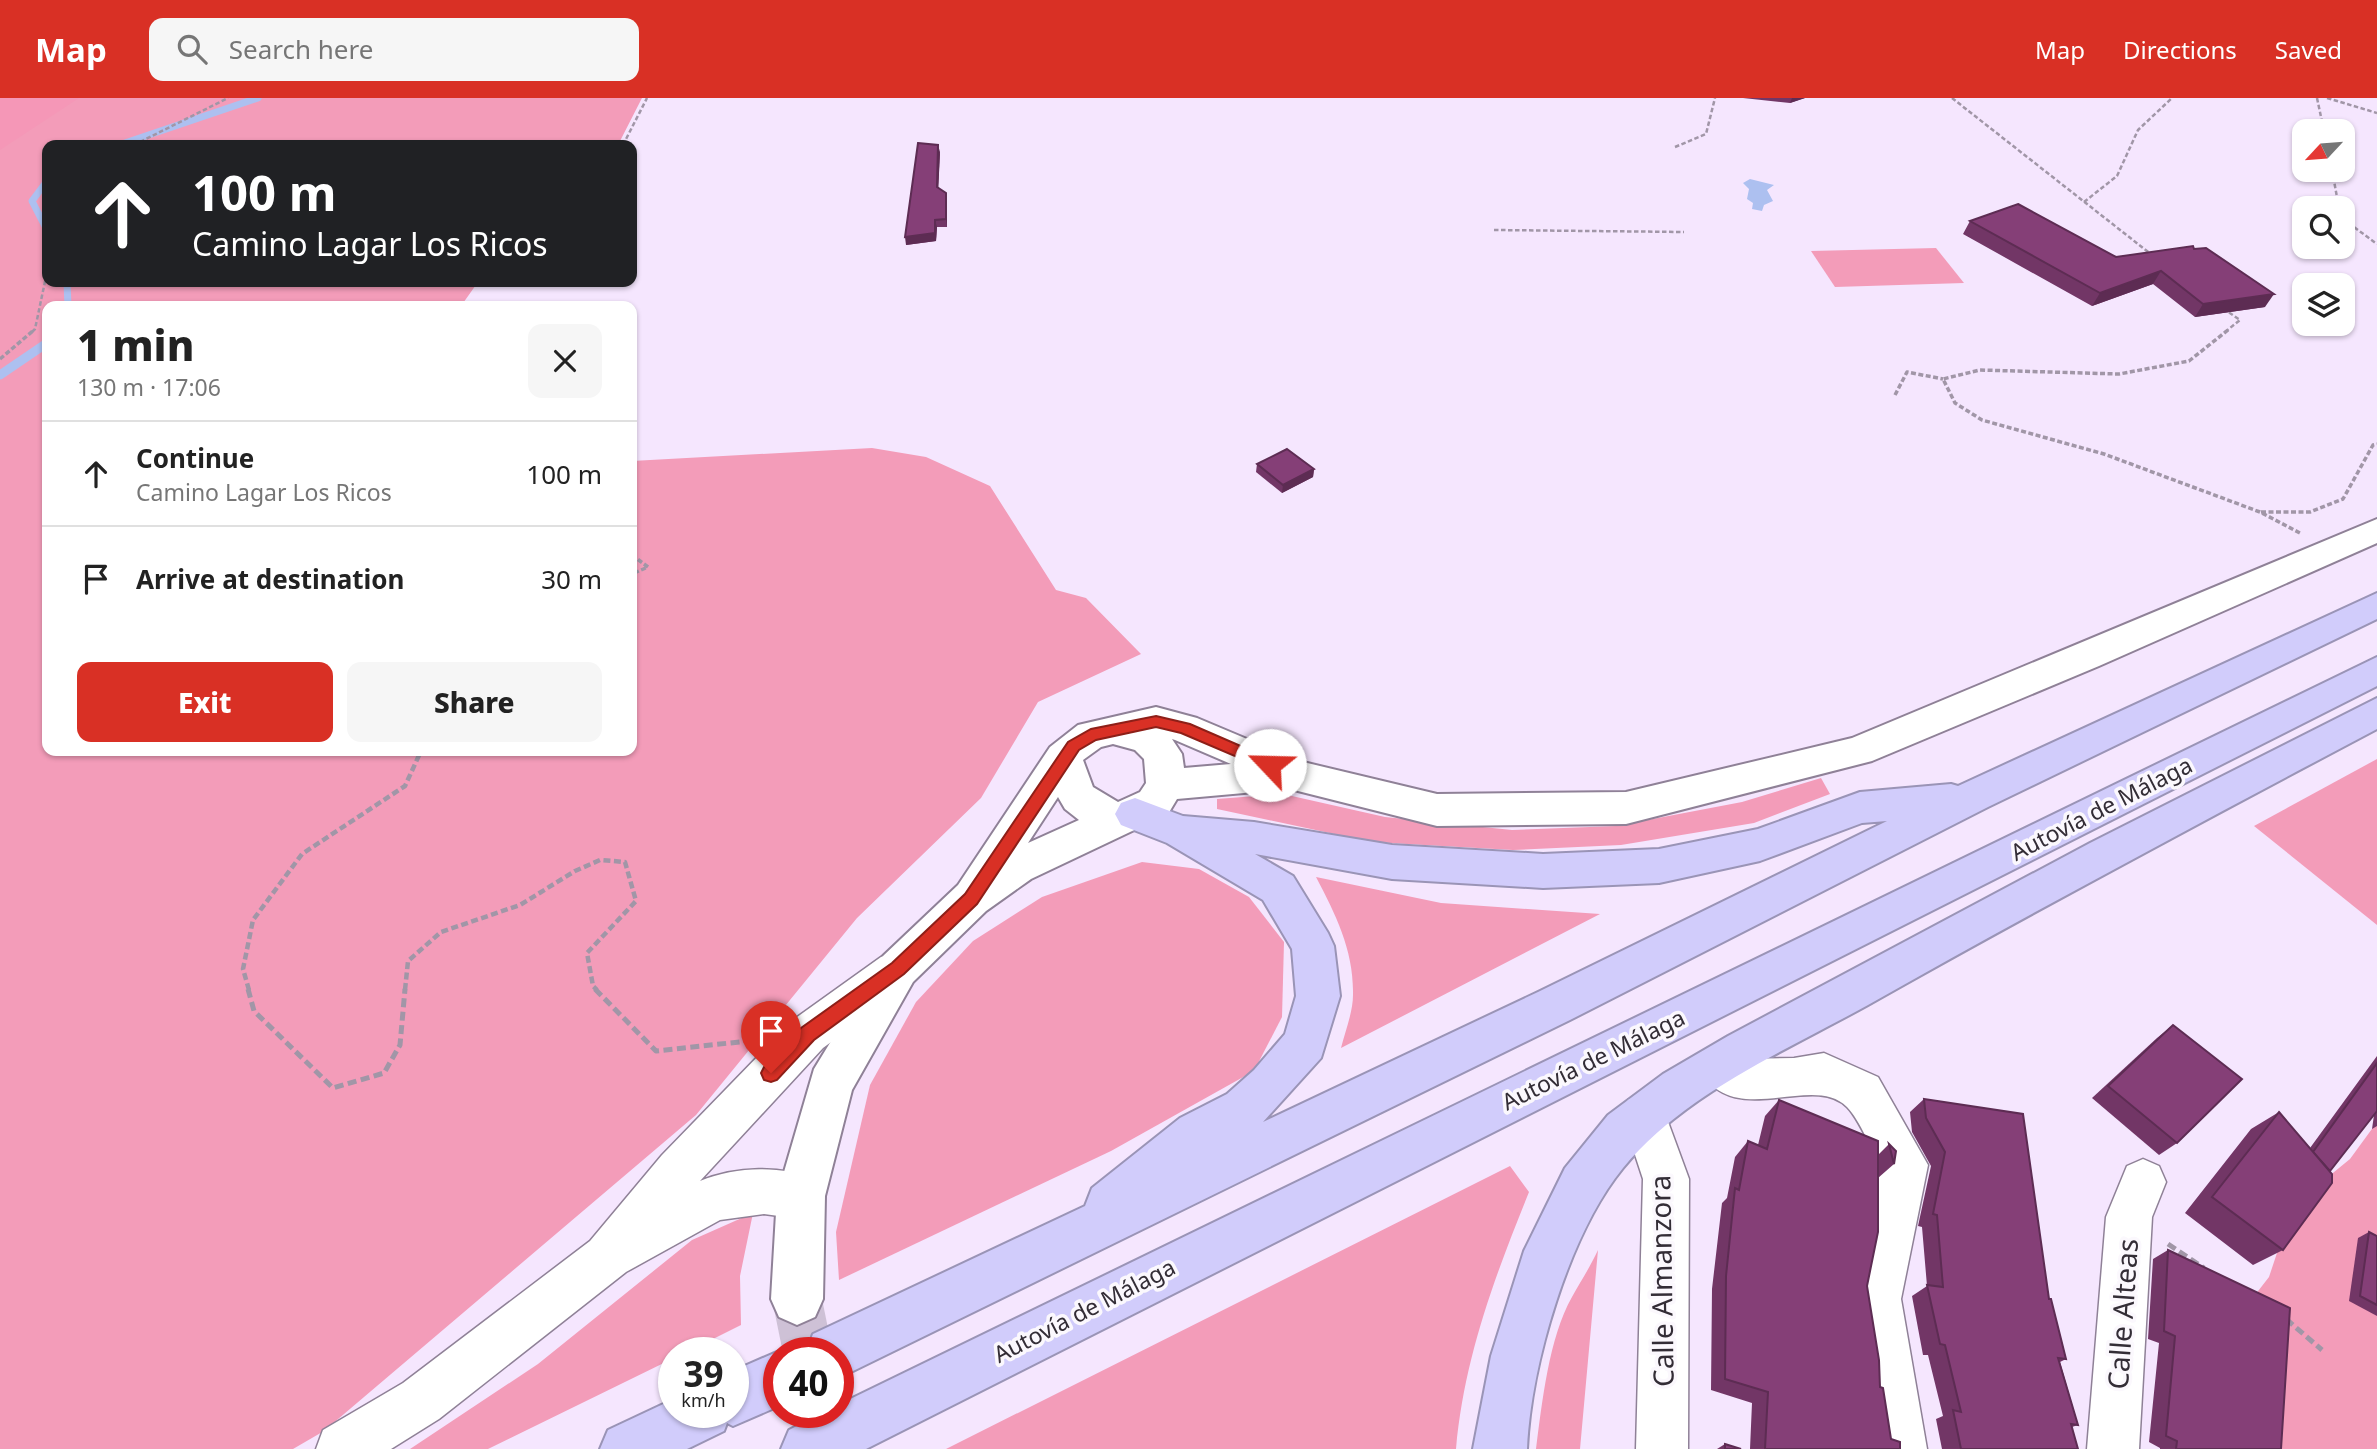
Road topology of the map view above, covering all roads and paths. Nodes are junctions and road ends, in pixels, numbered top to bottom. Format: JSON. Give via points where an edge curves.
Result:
{"nodes":[{"id":1,"x":229,"y":98,"type":"edge"},
{"id":2,"x":647,"y":98,"type":"edge"},
{"id":3,"x":1715,"y":98,"type":"edge"},
{"id":4,"x":1952,"y":98,"type":"edge"},
{"id":5,"x":2172,"y":98,"type":"edge"},
{"id":6,"x":2317,"y":98,"type":"edge"},
{"id":7,"x":2327,"y":98,"type":"edge"},
{"id":8,"x":2377,"y":113,"type":"edge"},
{"id":9,"x":2321,"y":119,"type":"edge"},
{"id":10,"x":144,"y":140,"type":"edge"},
{"id":11,"x":626,"y":140,"type":"edge"},
{"id":12,"x":1675,"y":147,"type":"dead end"},
{"id":13,"x":2084,"y":202,"type":"junction"},
{"id":14,"x":2355,"y":228,"type":"edge"},
{"id":15,"x":1494,"y":230,"type":"dead end"},
{"id":16,"x":1684,"y":232,"type":"dead end"},
{"id":17,"x":2377,"y":244,"type":"edge"},
{"id":18,"x":2156,"y":258,"type":"edge"},
{"id":19,"x":44,"y":287,"type":"edge"},
{"id":20,"x":2219,"y":305,"type":"edge"},
{"id":21,"x":0,"y":359,"type":"edge"},
{"id":22,"x":1943,"y":379,"type":"junction"},
{"id":23,"x":1895,"y":395,"type":"dead end"},
{"id":24,"x":2377,"y":444,"type":"edge"},
{"id":25,"x":2260,"y":512,"type":"junction"},
{"id":26,"x":2377,"y":530,"type":"edge"},
{"id":27,"x":2329,"y":551,"type":"junction"},
{"id":28,"x":637,"y":559,"type":"edge"},
{"id":29,"x":637,"y":572,"type":"edge"},
{"id":30,"x":2377,"y":605,"type":"edge"},
{"id":31,"x":2377,"y":670,"type":"edge"},
{"id":32,"x":2377,"y":712,"type":"edge"},
{"id":33,"x":1116,"y":731,"type":"junction"},
{"id":34,"x":419,"y":756,"type":"edge"},
{"id":35,"x":1063,"y":757,"type":"junction"},
{"id":36,"x":1291,"y":775,"type":"junction"},
{"id":37,"x":1166,"y":786,"type":"junction"},
{"id":38,"x":1974,"y":796,"type":"junction"},
{"id":39,"x":1127,"y":816,"type":"junction"},
{"id":40,"x":1181,"y":832,"type":"junction"},
{"id":41,"x":971,"y":899,"type":"junction"},
{"id":42,"x":898,"y":969,"type":"junction"},
{"id":43,"x":808,"y":1034,"type":"junction"},
{"id":44,"x":1720,"y":1065,"type":"junction"},
{"id":45,"x":1644,"y":1115,"type":"junction"},
{"id":46,"x":801,"y":1196,"type":"junction"},
{"id":47,"x":2136,"y":1200,"type":"joint"},
{"id":48,"x":1059,"y":1247,"type":"junction"},
{"id":49,"x":607,"y":1258,"type":"junction"},
{"id":50,"x":2208,"y":1271,"type":"edge"},
{"id":51,"x":797,"y":1299,"type":"tunnel mouth"},
{"id":52,"x":2282,"y":1317,"type":"edge"},
{"id":53,"x":854,"y":1343,"type":"edge"},
{"id":54,"x":2322,"y":1350,"type":"dead end"},
{"id":55,"x":671,"y":1428,"type":"edge"},
{"id":56,"x":342,"y":1449,"type":"edge"},
{"id":57,"x":627,"y":1449,"type":"edge"},
{"id":58,"x":808,"y":1449,"type":"edge"},
{"id":59,"x":1500,"y":1449,"type":"edge"},
{"id":60,"x":1662,"y":1449,"type":"edge"},
{"id":61,"x":1901,"y":1449,"type":"edge"},
{"id":62,"x":2113,"y":1449,"type":"edge"}],
"edges":[{"from":1,"to":10,"type":"path"},
{"from":2,"to":11,"type":"path"},
{"from":3,"to":12,"type":"path","via":[[1706,134]]},
{"from":4,"to":13,"type":"path"},
{"from":5,"to":13,"type":"path","via":[[2138,130],[2117,176]]},
{"from":6,"to":9,"type":"path"},
{"from":7,"to":8,"type":"path"},
{"from":13,"to":18,"type":"path"},
{"from":14,"to":17,"type":"path"},
{"from":15,"to":16,"type":"path"},
{"from":19,"to":21,"type":"path","via":[[35,329]]},
{"from":20,"to":22,"type":"path","via":[[2240,320],[2189,361],[2119,374],[1980,370]]},
{"from":22,"to":23,"type":"path","via":[[1908,372]]},
{"from":22,"to":25,"type":"path","via":[[1955,403],[1982,420],[2104,454]]},
{"from":24,"to":25,"type":"path","via":[[2343,499],[2310,512]]},
{"from":25,"to":27,"type":"path"},
{"from":26,"to":27,"type":"street"},
{"from":27,"to":36,"type":"street","via":[[1859,751],[1626,808],[1437,810]]},
{"from":28,"to":29,"type":"path","via":[[648,567]]},
{"from":30,"to":38,"type":"highway"},
{"from":31,"to":58,"type":"highway","name":"Autovía de Málaga"},
{"from":32,"to":44,"type":"highway","via":[[2028,894]]},
{"from":33,"to":35,"type":"street","via":[[1091,735]]},
{"from":33,"to":36,"type":"street","via":[[1156,721],[1184,728]]},
{"from":33,"to":37,"type":"street","via":[[1147,738],[1163,754]]},
{"from":34,"to":43,"type":"path","via":[[405,786],[302,853],[253,920],[243,969],[254,1011],[333,1088],[384,1073],[400,1045],[408,961],[441,932],[520,905],[600,860],[625,862],[636,901],[587,953],[593,986],[656,1051]]},
{"from":35,"to":39,"type":"street","via":[[1071,790],[1091,810]]},
{"from":35,"to":41,"type":"street"},
{"from":36,"to":37,"type":"street"},
{"from":37,"to":39,"type":"street","via":[[1154,803]]},
{"from":38,"to":40,"type":"highway","via":[[1860,808],[1760,845],[1659,866],[1543,871],[1392,862],[1254,838]]},
{"from":38,"to":48,"type":"highway"},
{"from":39,"to":40,"type":"highway"},
{"from":39,"to":41,"type":"street","via":[[1017,867]]},
{"from":40,"to":48,"type":"highway","via":[[1278,888],[1312,946],[1318,996],[1305,1044],[1243,1110],[1197,1134]]},
{"from":41,"to":42,"type":"street"},
{"from":42,"to":43,"type":"street"},
{"from":42,"to":46,"type":"street","via":[[830,1084]]},
{"from":43,"to":49,"type":"street","via":[[678,1171]]},
{"from":44,"to":45,"type":"highway"},
{"from":44,"to":61,"type":"street","via":[[1742,1079],[1824,1073],[1862,1092],[1905,1165],[1877,1299]]},
{"from":45,"to":59,"type":"highway","via":[[1605,1152],[1554,1233],[1525,1316]]},
{"from":45,"to":60,"type":"street","name":"Calle Almanzora","via":[[1665,1179]]},
{"from":46,"to":49,"type":"street","via":[[764,1191],[714,1198]]},
{"from":46,"to":51,"type":"street"},
{"from":47,"to":50,"type":"path"},
{"from":47,"to":62,"type":"street","name":"Calle Alteas"},
{"from":48,"to":53,"type":"highway"},
{"from":49,"to":56,"type":"street","via":[[421,1401]]},
{"from":52,"to":54,"type":"path"},
{"from":55,"to":57,"type":"highway"}]}
